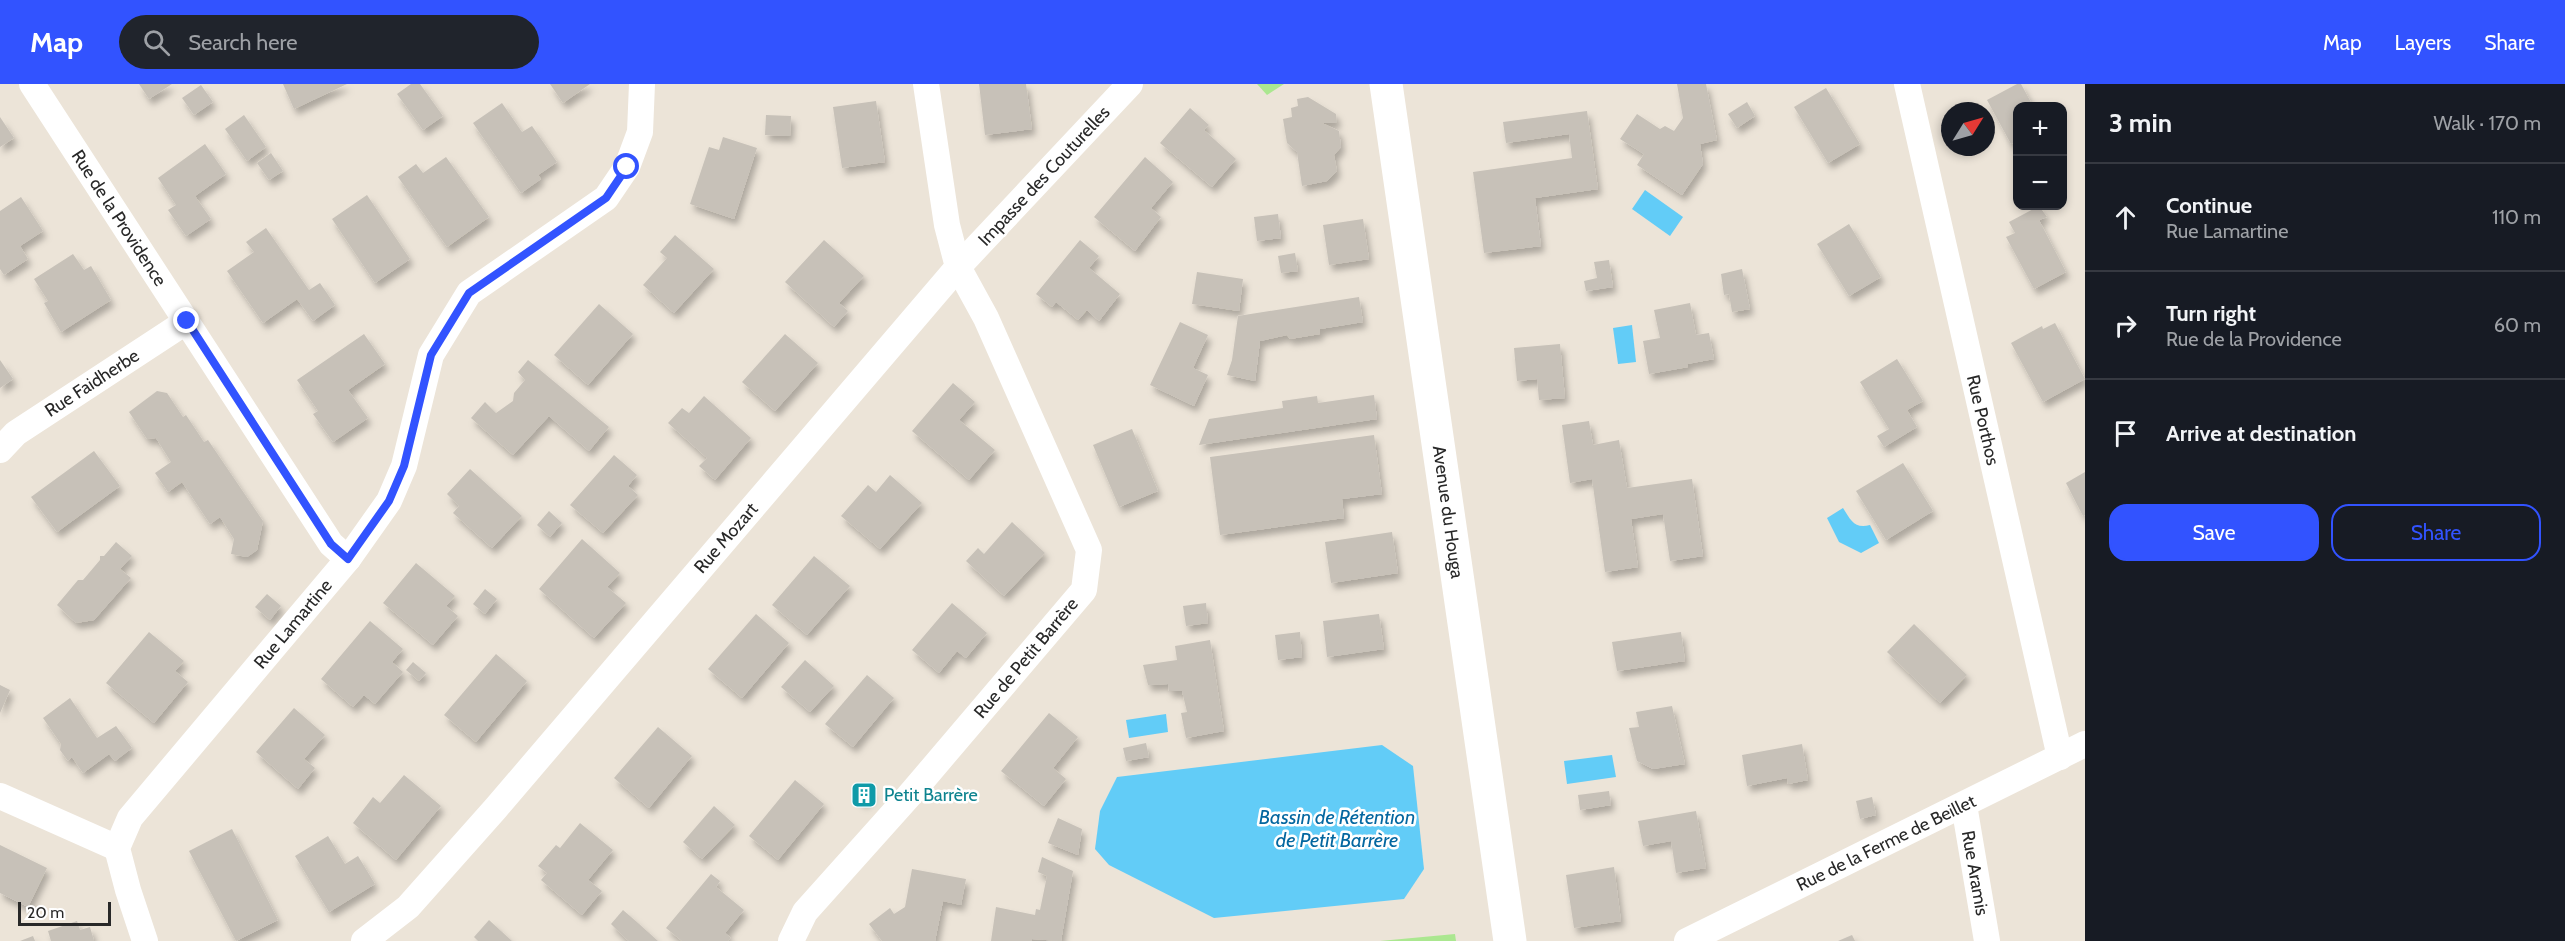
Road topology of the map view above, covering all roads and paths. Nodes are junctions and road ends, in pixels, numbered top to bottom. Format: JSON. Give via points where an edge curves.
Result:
{"nodes":[{"id":1,"x":32,"y":84,"type":"edge"},
{"id":2,"x":642,"y":84,"type":"edge"},
{"id":3,"x":926,"y":84,"type":"edge"},
{"id":4,"x":1130,"y":84,"type":"edge"},
{"id":5,"x":1386,"y":84,"type":"edge"},
{"id":6,"x":1907,"y":84,"type":"edge"},
{"id":7,"x":958,"y":267,"type":"junction"},
{"id":8,"x":187,"y":321,"type":"junction"},
{"id":9,"x":0,"y":450,"type":"edge"},
{"id":10,"x":348,"y":559,"type":"junction"},
{"id":11,"x":2085,"y":744,"type":"edge"},
{"id":12,"x":2060,"y":757,"type":"junction"},
{"id":13,"x":0,"y":796,"type":"edge"},
{"id":14,"x":1964,"y":804,"type":"junction"},
{"id":15,"x":117,"y":848,"type":"junction"},
{"id":16,"x":145,"y":941,"type":"edge"},
{"id":17,"x":364,"y":941,"type":"edge"},
{"id":18,"x":791,"y":941,"type":"edge"},
{"id":19,"x":1510,"y":941,"type":"edge"},
{"id":20,"x":1687,"y":941,"type":"edge"},
{"id":21,"x":1987,"y":941,"type":"edge"}],
"edges":[{"from":1,"to":8,"type":"street","name":"Rue de la Providence"},
{"from":2,"to":10,"type":"street","name":"Rue Lamartine","via":[[640,132],[627,167],[606,198],[469,293],[431,355],[404,466],[389,501]]},
{"from":3,"to":7,"type":"street","via":[[947,225]]},
{"from":4,"to":7,"type":"street","name":"Impasse des Couturelles"},
{"from":5,"to":19,"type":"main road","name":"Avenue du Houga"},
{"from":6,"to":12,"type":"street","name":"Rue Porthos"},
{"from":7,"to":17,"type":"street","name":"Rue Mozart","via":[[496,808],[408,907]]},
{"from":7,"to":18,"type":"street","name":"Rue de Petit Barrère","via":[[986,318],[1089,550],[1084,590],[805,912]]},
{"from":8,"to":9,"type":"street","name":"Rue Faidherbe","via":[[16,433]]},
{"from":8,"to":10,"type":"street","name":"Rue de la Providence","via":[[331,544]]},
{"from":10,"to":15,"type":"street","name":"Rue Lamartine","via":[[130,818]]},
{"from":11,"to":12,"type":"street","name":"Rue de la Ferme de Beillet"},
{"from":12,"to":14,"type":"street","name":"Rue de la Ferme de Beillet"},
{"from":13,"to":15,"type":"street"},
{"from":14,"to":20,"type":"street","name":"Rue de la Ferme de Beillet"},
{"from":14,"to":21,"type":"street","name":"Rue Aramis"},
{"from":15,"to":16,"type":"street"}]}
